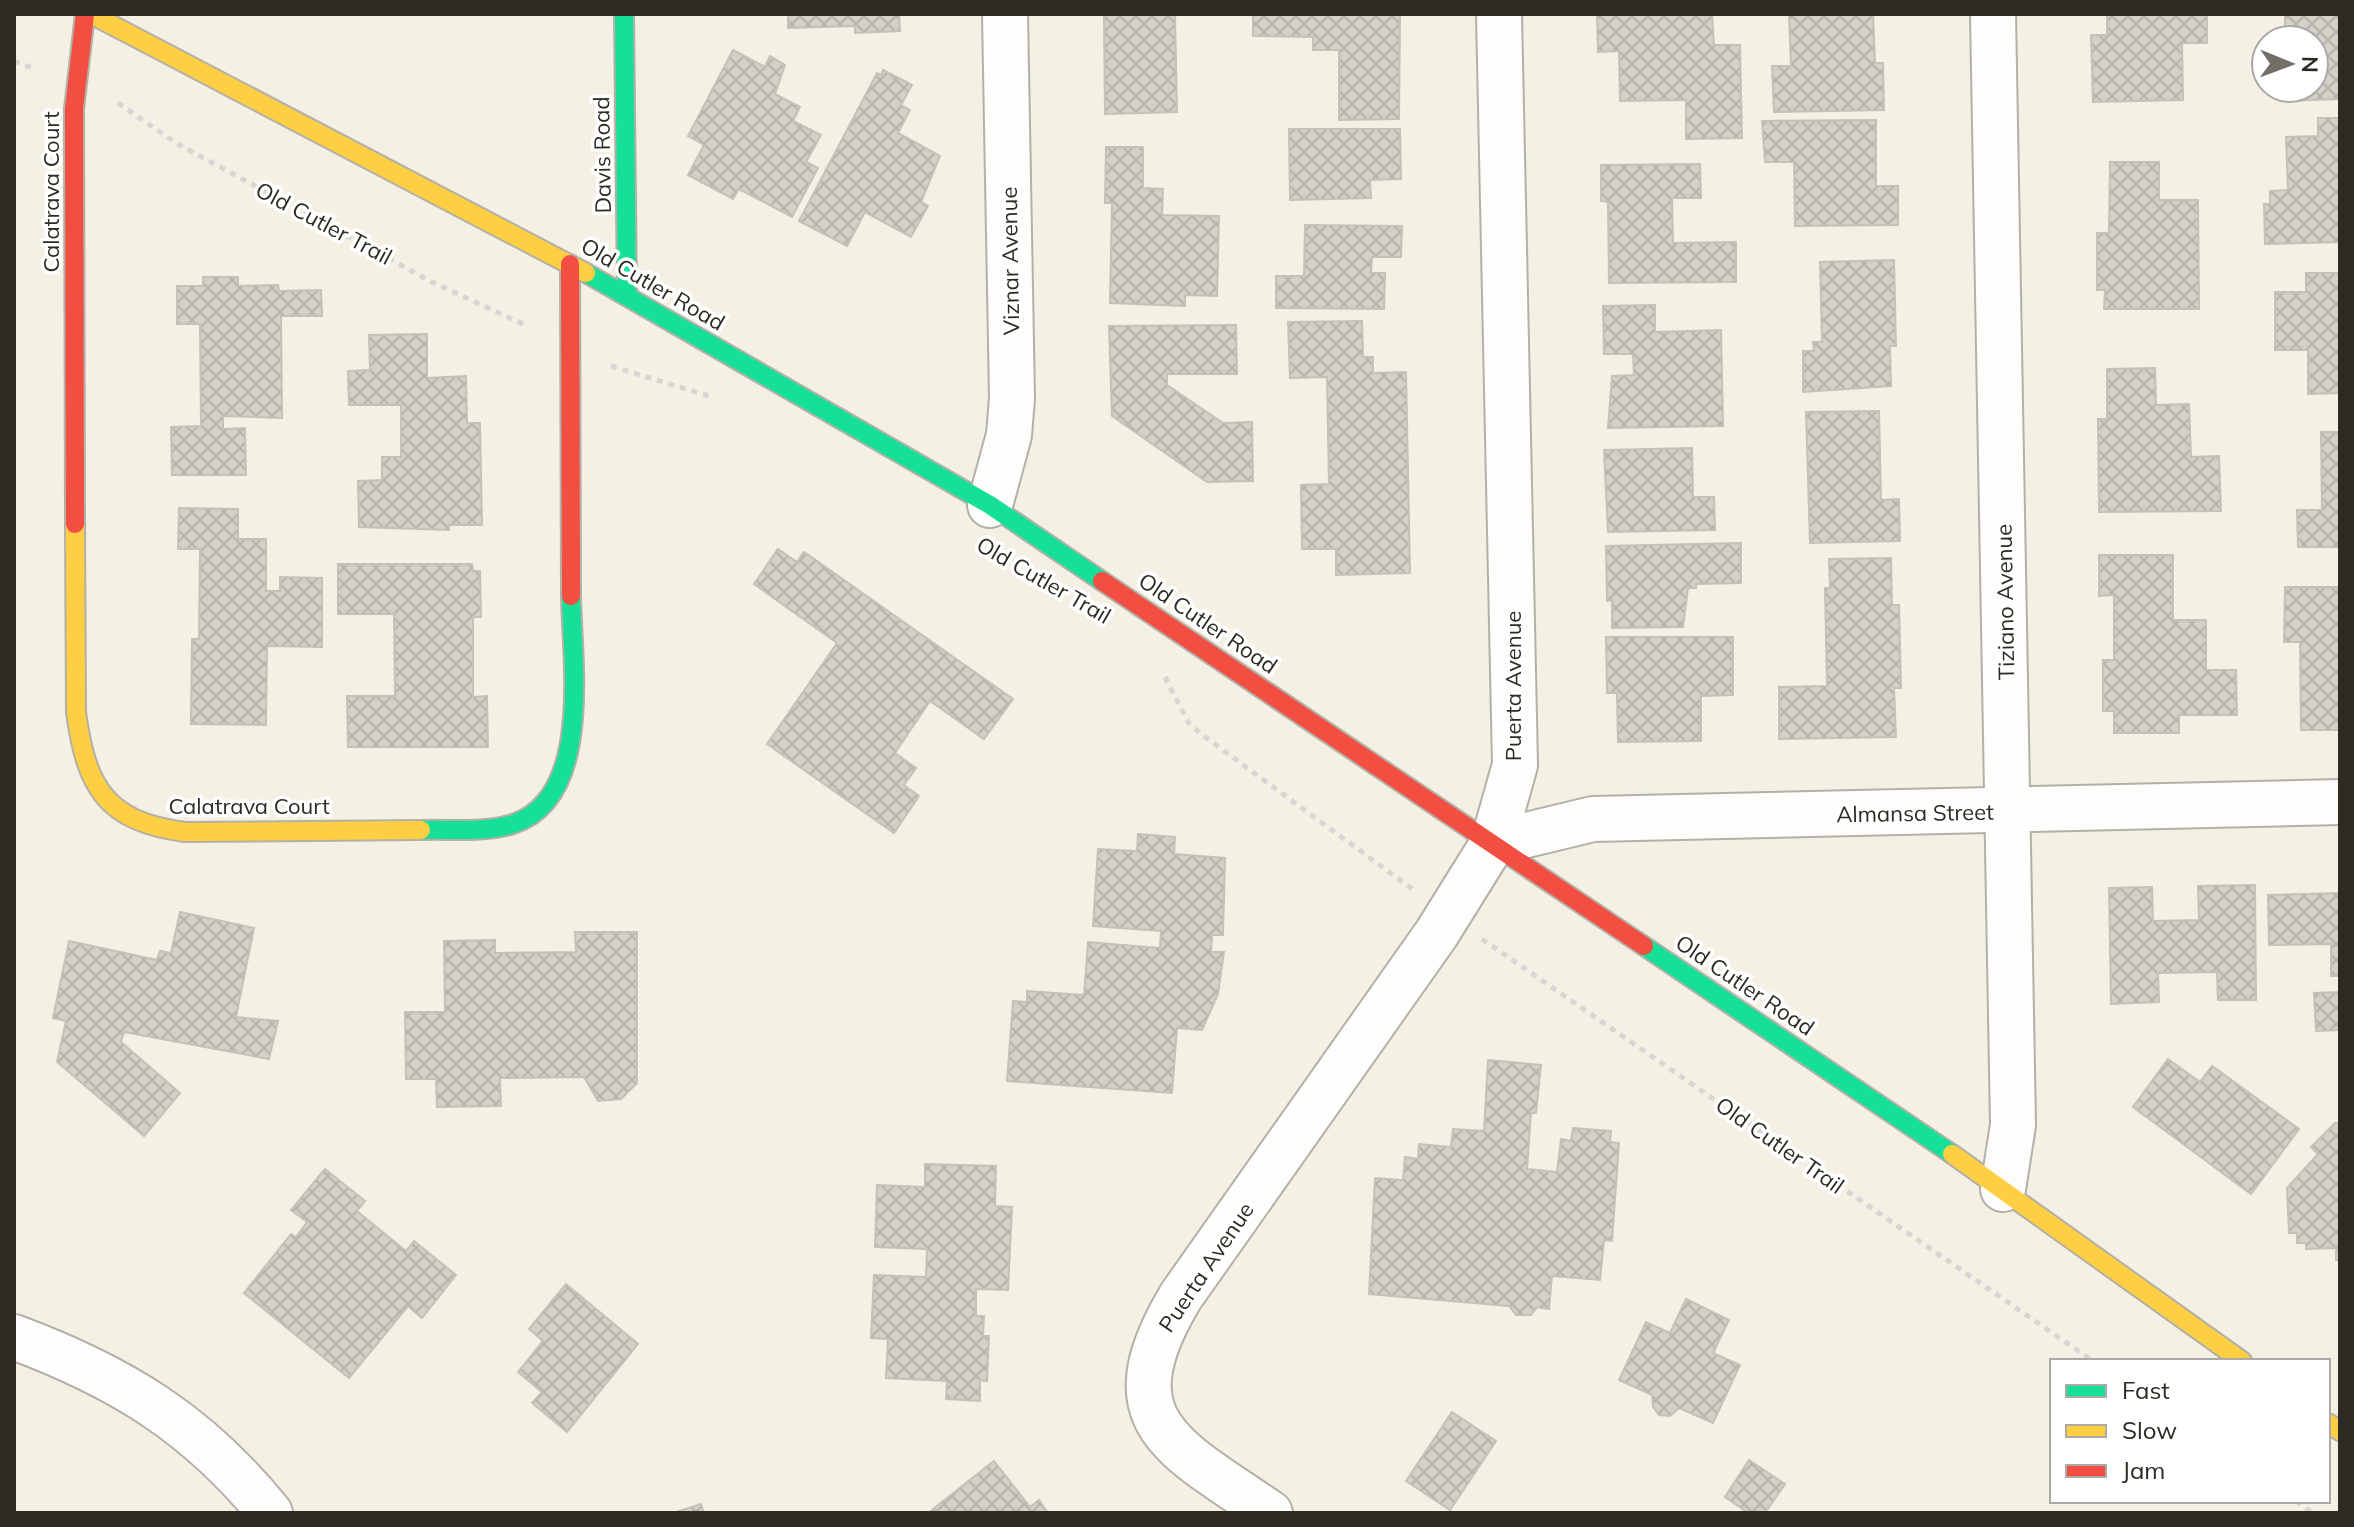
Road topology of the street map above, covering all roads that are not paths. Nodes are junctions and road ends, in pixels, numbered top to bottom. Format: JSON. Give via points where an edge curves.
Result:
{"nodes":[{"id":1,"x":85,"y":14,"type":"edge"},
{"id":2,"x":91,"y":14,"type":"edge"},
{"id":3,"x":624,"y":14,"type":"edge"},
{"id":4,"x":1005,"y":14,"type":"edge"},
{"id":5,"x":1499,"y":14,"type":"edge"},
{"id":6,"x":1993,"y":14,"type":"edge"},
{"id":7,"x":570,"y":264,"type":"junction"},
{"id":8,"x":627,"y":296,"type":"junction"},
{"id":9,"x":990,"y":505,"type":"junction"},
{"id":10,"x":2340,"y":802,"type":"edge"},
{"id":11,"x":2009,"y":811,"type":"junction"},
{"id":12,"x":1493,"y":843,"type":"junction"},
{"id":13,"x":2003,"y":1189,"type":"junction"},
{"id":14,"x":14,"y":1337,"type":"edge"},
{"id":15,"x":2239,"y":1359,"type":"edge"},
{"id":16,"x":270,"y":1513,"type":"edge"},
{"id":17,"x":1270,"y":1513,"type":"edge"}],
"edges":[{"from":1,"to":7,"type":"main road","name":"Calatrava Court","via":[[74,109],[76,712],[90,780],[129,822],[185,832],[478,829],[513,825],[554,797],[569,759],[572,711]]},
{"from":2,"to":7,"type":"main road","name":"Old Cutler Road"},
{"from":3,"to":8,"type":"main road","name":"Davis Road"},
{"from":4,"to":9,"type":"street","name":"Viznar Avenue","via":[[1012,398],[1009,435]]},
{"from":5,"to":12,"type":"street","name":"Puerta Avenue","via":[[1515,765]]},
{"from":6,"to":11,"type":"street","name":"Tiziano Avenue"},
{"from":7,"to":8,"type":"main road","name":"Old Cutler Road"},
{"from":8,"to":9,"type":"main road","name":"Old Cutler Road"},
{"from":9,"to":12,"type":"main road","name":"Old Cutler Road"},
{"from":10,"to":11,"type":"street","name":"Almansa Street"},
{"from":11,"to":12,"type":"street","name":"Almansa Street","via":[[1593,819]]},
{"from":11,"to":13,"type":"street","name":"Tiziano Avenue","via":[[2013,1125]]},
{"from":12,"to":13,"type":"main road","name":"Old Cutler Road"},
{"from":12,"to":17,"type":"street","name":"Puerta Avenue","via":[[1437,933],[1181,1296],[1151,1356],[1146,1395],[1150,1412],[1177,1447]]},
{"from":13,"to":15,"type":"main road","name":"Old Cutler Road"},
{"from":14,"to":16,"type":"street","via":[[75,1361],[155,1404],[208,1445]]}]}
